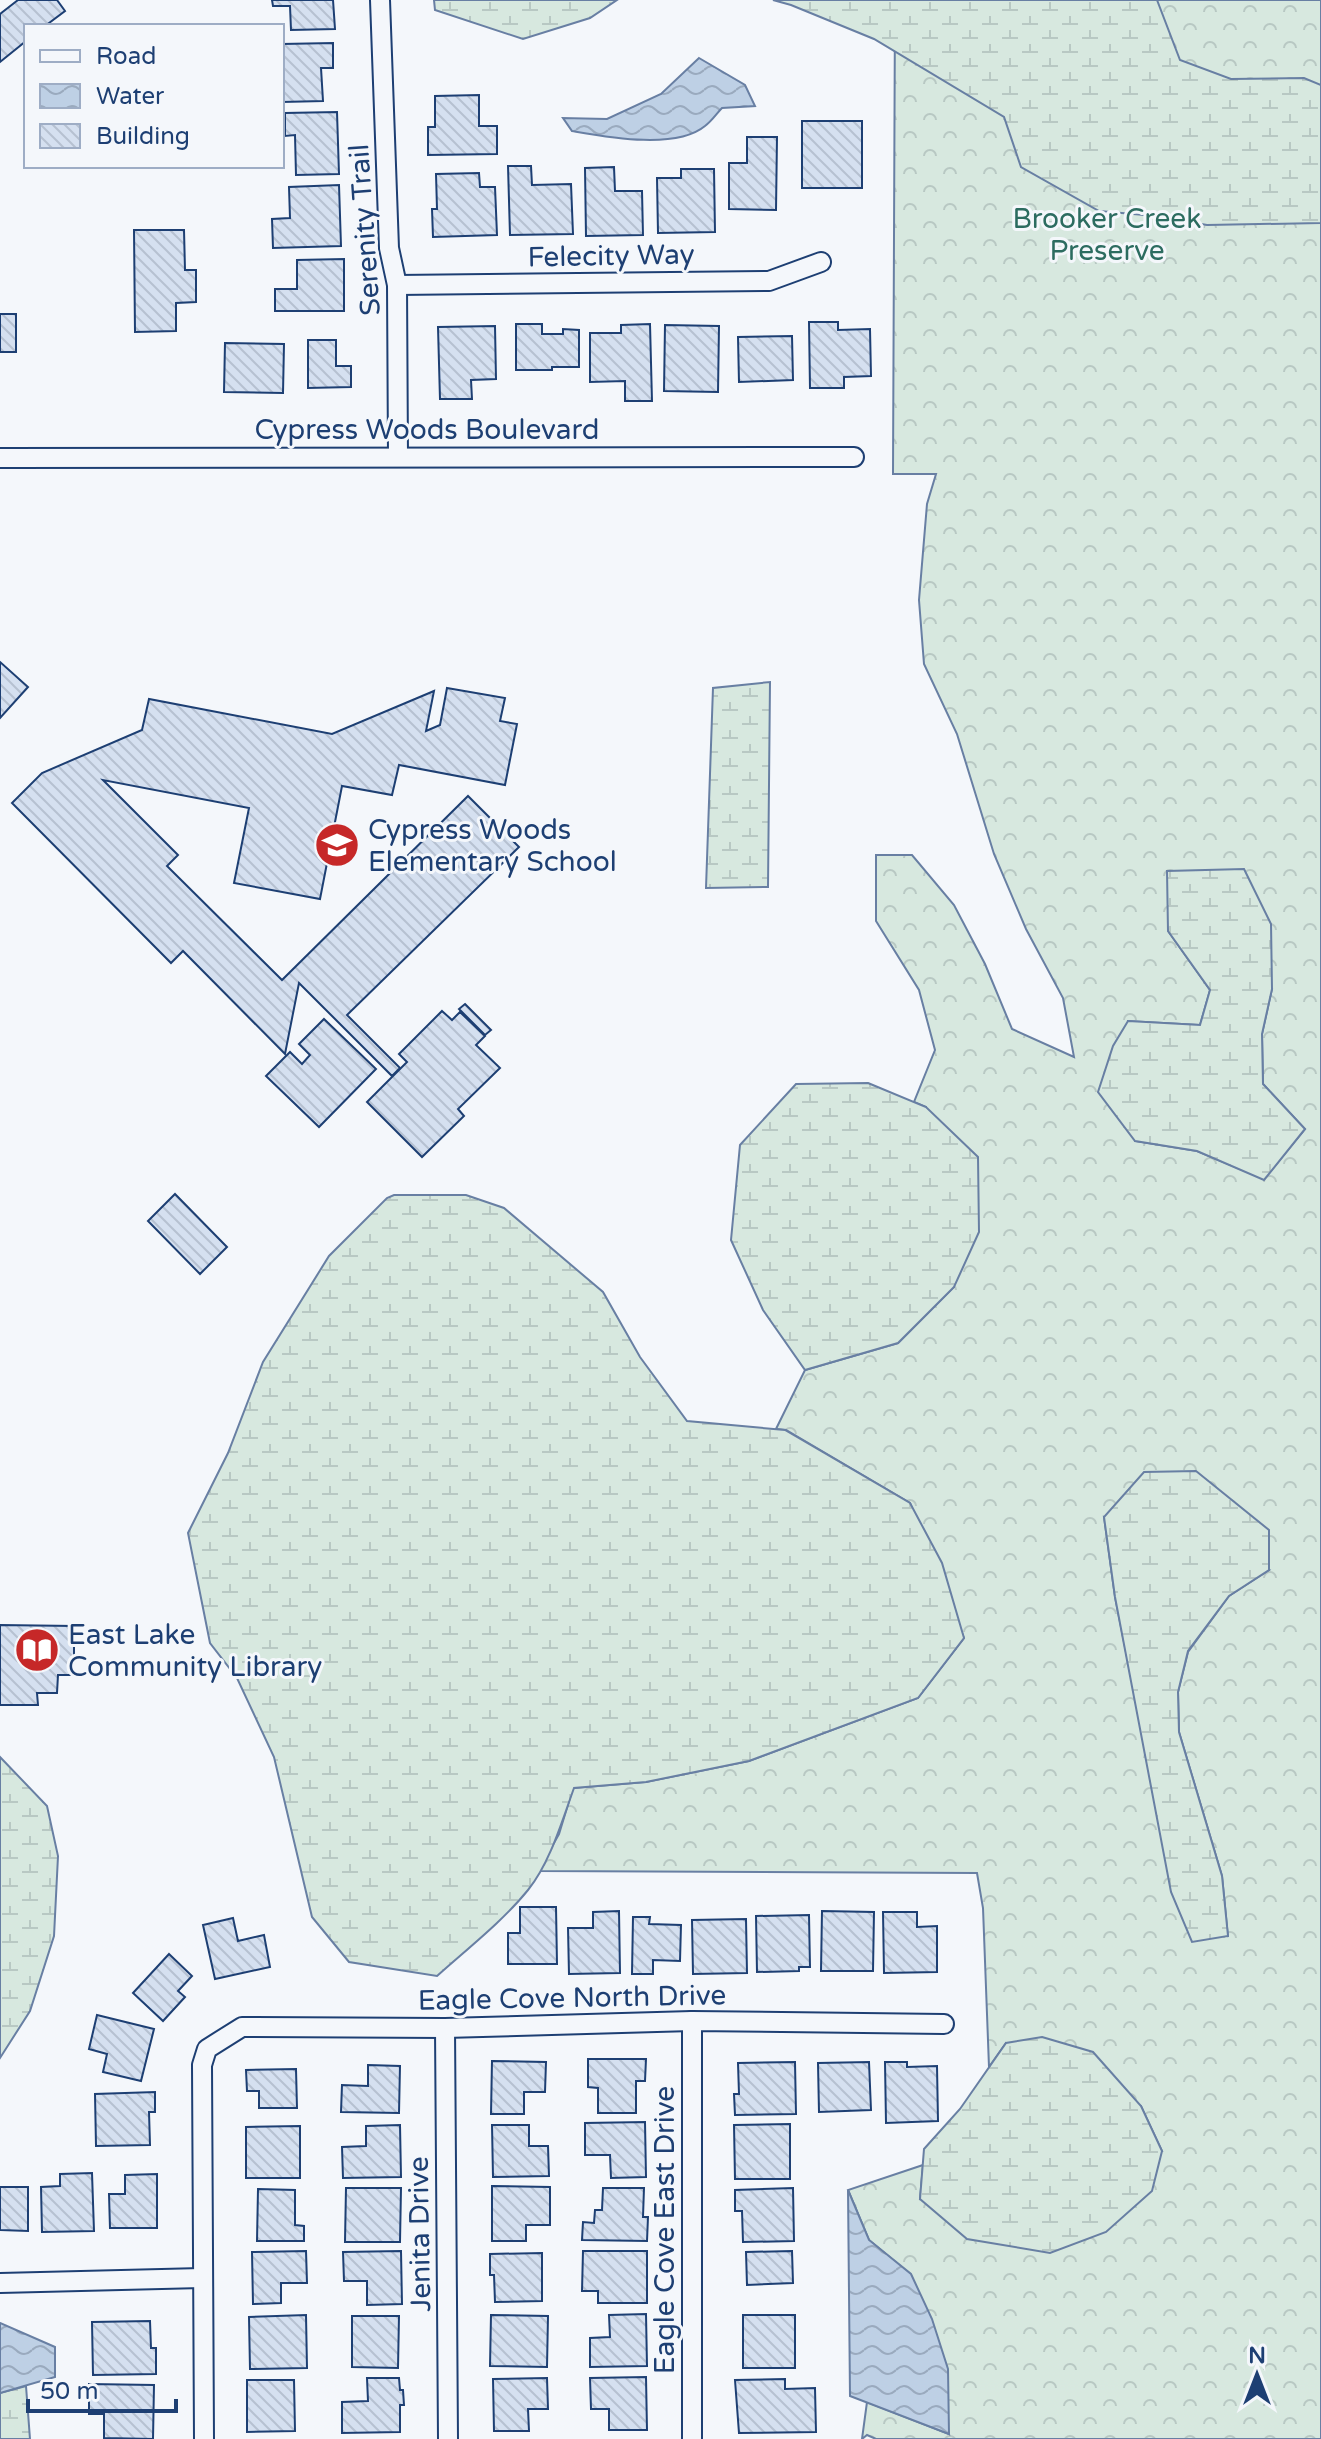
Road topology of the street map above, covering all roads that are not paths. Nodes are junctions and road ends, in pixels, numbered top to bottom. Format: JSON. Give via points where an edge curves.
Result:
{"nodes":[{"id":1,"x":380,"y":0,"type":"edge"},
{"id":2,"x":821,"y":262,"type":"dead end"},
{"id":3,"x":397,"y":285,"type":"junction"},
{"id":4,"x":398,"y":457,"type":"junction"},
{"id":5,"x":854,"y":457,"type":"dead end"},
{"id":6,"x":0,"y":458,"type":"edge"},
{"id":7,"x":692,"y":2021,"type":"junction"},
{"id":8,"x":944,"y":2024,"type":"dead end"},
{"id":9,"x":445,"y":2028,"type":"junction"},
{"id":10,"x":202,"y":2278,"type":"junction"},
{"id":11,"x":0,"y":2283,"type":"edge"},
{"id":12,"x":204,"y":2439,"type":"edge"},
{"id":13,"x":448,"y":2439,"type":"edge"},
{"id":14,"x":692,"y":2439,"type":"edge"}],
"edges":[{"from":1,"to":3,"type":"street","name":"Serenity Trail","via":[[389,248]]},
{"from":2,"to":3,"type":"street","name":"Felecity Way","via":[[769,281]]},
{"from":3,"to":4,"type":"street","name":"Serenity Trail"},
{"from":4,"to":5,"type":"street","name":"Cypress Woods Boulevard"},
{"from":4,"to":6,"type":"street","name":"Cypress Woods Boulevard"},
{"from":7,"to":8,"type":"street","name":"Eagle Cove North Drive"},
{"from":7,"to":9,"type":"street","name":"Eagle Cove North Drive"},
{"from":7,"to":14,"type":"street","name":"Eagle Cove East Drive"},
{"from":9,"to":10,"type":"street","name":"Eagle Cove North Drive","via":[[242,2027],[207,2049],[202,2065]]},
{"from":9,"to":13,"type":"street","name":"Jenita Drive"},
{"from":10,"to":11,"type":"street"},
{"from":10,"to":12,"type":"street"}]}
